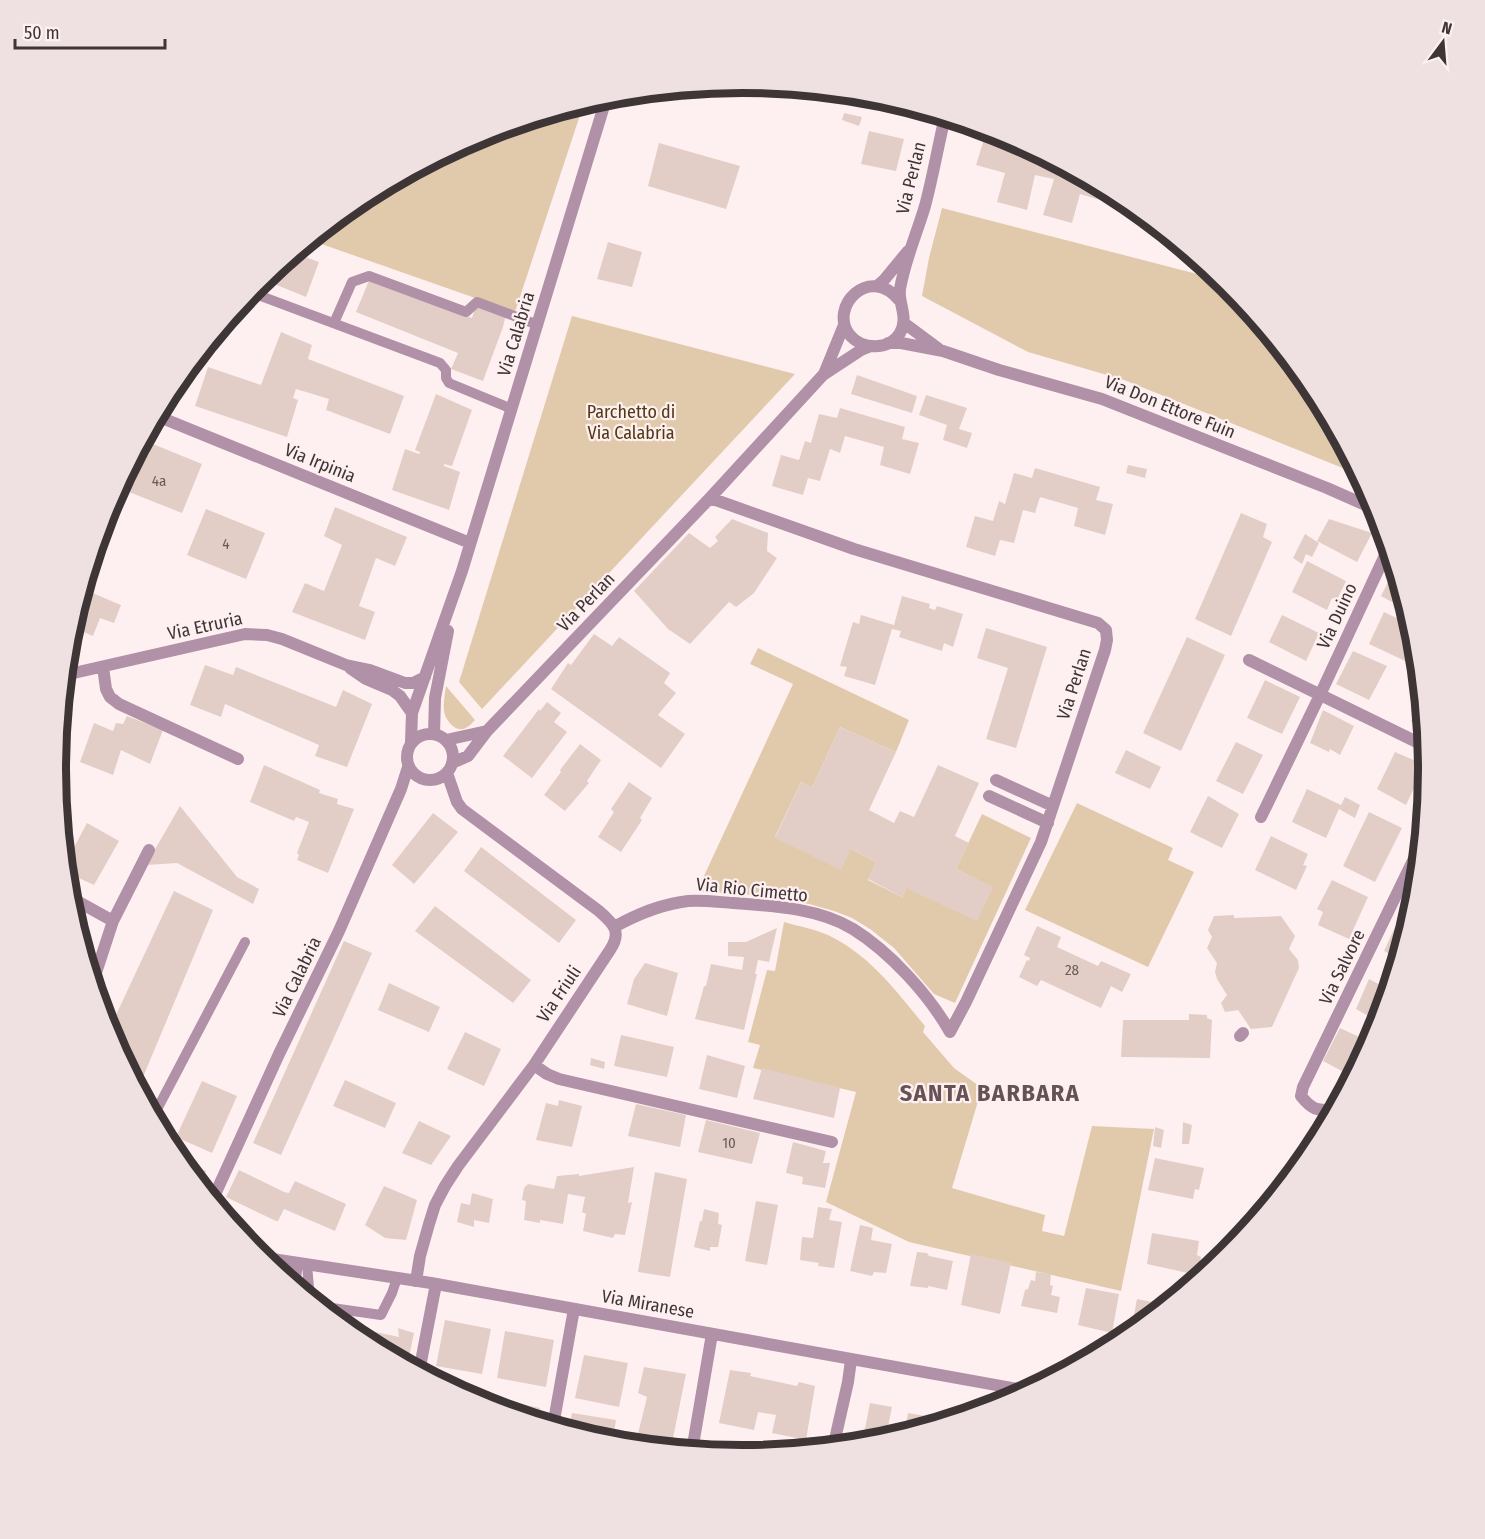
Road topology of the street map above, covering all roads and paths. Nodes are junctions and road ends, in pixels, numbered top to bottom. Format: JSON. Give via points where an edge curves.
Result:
{"nodes":[{"id":1,"x":603,"y":108,"type":"edge"},
{"id":2,"x":943,"y":124,"type":"edge"},
{"id":3,"x":910,"y":247,"type":"junction"},
{"id":4,"x":877,"y":286,"type":"junction"},
{"id":5,"x":260,"y":296,"type":"edge"},
{"id":6,"x":899,"y":300,"type":"junction"},
{"id":7,"x":904,"y":322,"type":"junction"},
{"id":8,"x":334,"y":323,"type":"junction"},
{"id":9,"x":538,"y":325,"type":"junction"},
{"id":10,"x":844,"y":325,"type":"junction"},
{"id":11,"x":888,"y":343,"type":"junction"},
{"id":12,"x":871,"y":346,"type":"junction"},
{"id":13,"x":943,"y":351,"type":"junction"},
{"id":14,"x":824,"y":375,"type":"junction"},
{"id":15,"x":512,"y":409,"type":"junction"},
{"id":16,"x":164,"y":419,"type":"edge"},
{"id":17,"x":710,"y":498,"type":"junction"},
{"id":18,"x":1366,"y":506,"type":"edge"},
{"id":19,"x":470,"y":543,"type":"junction"},
{"id":20,"x":1384,"y":557,"type":"edge"},
{"id":21,"x":458,"y":583,"type":"junction"},
{"id":22,"x":1249,"y":660,"type":"dead end"},
{"id":23,"x":346,"y":665,"type":"junction"},
{"id":24,"x":103,"y":667,"type":"junction"},
{"id":25,"x":73,"y":673,"type":"edge"},
{"id":26,"x":425,"y":677,"type":"junction"},
{"id":27,"x":1320,"y":695,"type":"junction"},
{"id":28,"x":412,"y":713,"type":"junction"},
{"id":29,"x":487,"y":731,"type":"junction"},
{"id":30,"x":434,"y":734,"type":"junction"},
{"id":31,"x":446,"y":740,"type":"junction"},
{"id":32,"x":411,"y":742,"type":"junction"},
{"id":33,"x":1418,"y":743,"type":"edge"},
{"id":34,"x":238,"y":759,"type":"dead end"},
{"id":35,"x":408,"y":767,"type":"junction"},
{"id":36,"x":449,"y":768,"type":"junction"},
{"id":37,"x":996,"y":780,"type":"dead end"},
{"id":38,"x":989,"y":796,"type":"dead end"},
{"id":39,"x":1053,"y":806,"type":"junction"},
{"id":40,"x":1260,"y":817,"type":"dead end"},
{"id":41,"x":1048,"y":823,"type":"junction"},
{"id":42,"x":148,"y":850,"type":"dead end"},
{"id":43,"x":1412,"y":862,"type":"edge"},
{"id":44,"x":79,"y":902,"type":"edge"},
{"id":45,"x":113,"y":921,"type":"junction"},
{"id":46,"x":614,"y":927,"type":"junction"},
{"id":47,"x":245,"y":942,"type":"dead end"},
{"id":48,"x":97,"y":970,"type":"edge"},
{"id":49,"x":950,"y":1032,"type":"joint"},
{"id":50,"x":534,"y":1065,"type":"junction"},
{"id":51,"x":157,"y":1109,"type":"edge"},
{"id":52,"x":1327,"y":1110,"type":"edge"},
{"id":53,"x":832,"y":1142,"type":"dead end"},
{"id":54,"x":216,"y":1193,"type":"edge"},
{"id":55,"x":277,"y":1260,"type":"edge"},
{"id":56,"x":302,"y":1264,"type":"junction"},
{"id":57,"x":397,"y":1278,"type":"junction"},
{"id":58,"x":297,"y":1279,"type":"edge"},
{"id":59,"x":416,"y":1281,"type":"junction"},
{"id":60,"x":436,"y":1284,"type":"junction"},
{"id":61,"x":307,"y":1287,"type":"edge"},
{"id":62,"x":334,"y":1308,"type":"edge"},
{"id":63,"x":574,"y":1309,"type":"junction"},
{"id":64,"x":712,"y":1334,"type":"junction"},
{"id":65,"x":851,"y":1359,"type":"junction"},
{"id":66,"x":421,"y":1364,"type":"edge"},
{"id":67,"x":1005,"y":1393,"type":"edge"},
{"id":68,"x":554,"y":1419,"type":"edge"},
{"id":69,"x":835,"y":1439,"type":"edge"},
{"id":70,"x":693,"y":1444,"type":"edge"}],
"edges":[{"from":1,"to":9,"type":"street","name":"Via Calabria"},
{"from":2,"to":3,"type":"street","name":"Via Perlan"},
{"from":3,"to":4,"type":"street","name":"Via Perlan"},
{"from":3,"to":6,"type":"street","name":"Via Perlan"},
{"from":4,"to":6,"type":"street","via":[[893,292]]},
{"from":4,"to":10,"type":"street","name":"Via Perlan","via":[[861,289],[850,300]]},
{"from":5,"to":8,"type":"lane"},
{"from":6,"to":7,"type":"street","name":"Via Perlan"},
{"from":7,"to":11,"type":"street","via":[[897,337]]},
{"from":7,"to":13,"type":"street","name":"Via Don Ettore Fuin"},
{"from":8,"to":9,"type":"lane","via":[[352,282],[369,276],[466,312],[477,302]]},
{"from":8,"to":15,"type":"lane","via":[[440,363],[449,383]]},
{"from":9,"to":15,"type":"street","name":"Via Calabria"},
{"from":10,"to":12,"type":"street","via":[[858,342]]},
{"from":10,"to":14,"type":"street","name":"Via Perlan"},
{"from":11,"to":12,"type":"street","name":"Via Perlan"},
{"from":11,"to":13,"type":"street","name":"Via Don Ettore Fuin"},
{"from":12,"to":14,"type":"street","name":"Via Perlan"},
{"from":13,"to":18,"type":"street","name":"Via Don Ettore Fuin","via":[[1102,399]]},
{"from":14,"to":17,"type":"street","name":"Via Perlan"},
{"from":15,"to":19,"type":"street","name":"Via Calabria"},
{"from":16,"to":19,"type":"street","name":"Via Irpinia"},
{"from":17,"to":29,"type":"street","name":"Via Perlan"},
{"from":17,"to":39,"type":"street","name":"Via Perlan","via":[[854,549],[1102,626],[1107,635],[1105,650]]},
{"from":19,"to":21,"type":"street","name":"Via Calabria"},
{"from":20,"to":27,"type":"street","name":"Via Duino"},
{"from":21,"to":26,"type":"street","name":"Via Calabria"},
{"from":21,"to":30,"type":"street","name":"Via Calabria","via":[[435,698]]},
{"from":22,"to":27,"type":"street"},
{"from":23,"to":24,"type":"street","name":"Via Etruria","via":[[267,635],[246,634]]},
{"from":23,"to":26,"type":"street","name":"Via Etruria","via":[[405,683]]},
{"from":23,"to":28,"type":"street","name":"Via Etruria","via":[[392,690]]},
{"from":24,"to":25,"type":"street","name":"Via Etruria"},
{"from":24,"to":34,"type":"street","via":[[106,688],[119,704]]},
{"from":26,"to":28,"type":"street","name":"Via Calabria"},
{"from":27,"to":33,"type":"street"},
{"from":27,"to":40,"type":"street","name":"Via Duino"},
{"from":28,"to":32,"type":"street","name":"Via Calabria"},
{"from":29,"to":31,"type":"street"},
{"from":29,"to":36,"type":"street","name":"Via Perlan","via":[[468,756]]},
{"from":30,"to":31,"type":"street"},
{"from":30,"to":32,"type":"street"},
{"from":31,"to":36,"type":"street","via":[[453,752]]},
{"from":32,"to":35,"type":"street","name":"Via Calabria","via":[[406,752]]},
{"from":35,"to":36,"type":"street","via":[[424,780],[439,778]]},
{"from":35,"to":54,"type":"street","name":"Via Calabria","via":[[339,931]]},
{"from":36,"to":46,"type":"street","via":[[462,809],[599,911]]},
{"from":37,"to":39,"type":"street"},
{"from":38,"to":41,"type":"street"},
{"from":39,"to":41,"type":"street","name":"Via Perlan"},
{"from":41,"to":49,"type":"street","name":"Via Perlan"},
{"from":42,"to":45,"type":"street"},
{"from":43,"to":52,"type":"street","name":"Via Salvore","via":[[1303,1087],[1301,1096],[1309,1107]]},
{"from":44,"to":45,"type":"street"},
{"from":45,"to":48,"type":"street"},
{"from":46,"to":49,"type":"street","name":"Via Rio Cimetto","via":[[637,914],[688,901],[794,909],[840,922],[886,954]]},
{"from":46,"to":50,"type":"street","name":"Via Friuli","via":[[615,942]]},
{"from":47,"to":51,"type":"lane"},
{"from":50,"to":53,"type":"street","via":[[559,1079]]},
{"from":50,"to":59,"type":"street","name":"Via Friuli","via":[[445,1186],[429,1224]]},
{"from":55,"to":56,"type":"street","name":"Via Miranese"},
{"from":56,"to":57,"type":"street","name":"Via Miranese"},
{"from":56,"to":58,"type":"street"},
{"from":56,"to":61,"type":"lane"},
{"from":57,"to":59,"type":"street","name":"Via Miranese"},
{"from":57,"to":62,"type":"lane","via":[[381,1314]]},
{"from":59,"to":60,"type":"street","name":"Via Miranese"},
{"from":60,"to":63,"type":"street","name":"Via Miranese"},
{"from":60,"to":66,"type":"street"},
{"from":63,"to":64,"type":"street","name":"Via Miranese"},
{"from":63,"to":68,"type":"street"},
{"from":64,"to":65,"type":"street","name":"Via Miranese"},
{"from":64,"to":70,"type":"street"},
{"from":65,"to":67,"type":"street","name":"Via Miranese"},
{"from":65,"to":69,"type":"street"}]}
